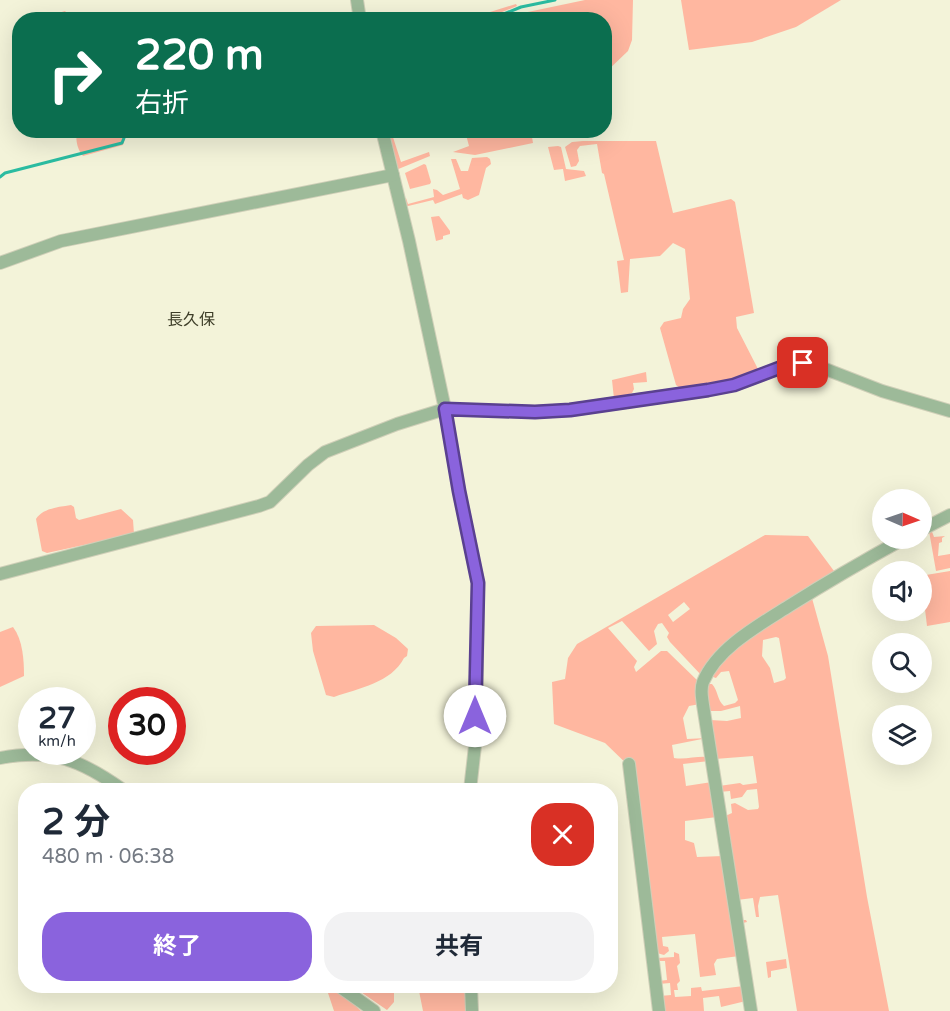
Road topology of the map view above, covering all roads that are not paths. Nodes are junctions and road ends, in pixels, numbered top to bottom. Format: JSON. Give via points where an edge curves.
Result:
{"nodes":[{"id":1,"x":384,"y":138,"type":"edge"},
{"id":2,"x":393,"y":175,"type":"junction"},
{"id":3,"x":0,"y":263,"type":"edge"},
{"id":4,"x":445,"y":409,"type":"junction"},
{"id":5,"x":950,"y":411,"type":"edge"},
{"id":6,"x":950,"y":515,"type":"edge"},
{"id":7,"x":932,"y":524,"type":"edge"},
{"id":8,"x":885,"y":549,"type":"edge"},
{"id":9,"x":0,"y":574,"type":"edge"},
{"id":10,"x":0,"y":758,"type":"edge"},
{"id":11,"x":629,"y":764,"type":"dead end"},
{"id":12,"x":112,"y":783,"type":"edge"},
{"id":13,"x":471,"y":783,"type":"edge"},
{"id":14,"x":349,"y":993,"type":"edge"},
{"id":15,"x":471,"y":993,"type":"edge"},
{"id":16,"x":374,"y":1011,"type":"edge"},
{"id":17,"x":472,"y":1011,"type":"edge"},
{"id":18,"x":658,"y":1011,"type":"edge"},
{"id":19,"x":751,"y":1011,"type":"edge"}],
"edges":[{"from":1,"to":2,"type":"street"},
{"from":2,"to":3,"type":"street","via":[[61,241]]},
{"from":2,"to":4,"type":"street"},
{"from":4,"to":5,"type":"street","via":[[570,410],[734,385],[803,363]]},
{"from":4,"to":9,"type":"street","via":[[324,452],[270,502]]},
{"from":4,"to":13,"type":"street","via":[[478,583],[476,737]]},
{"from":6,"to":7,"type":"street"},
{"from":8,"to":19,"type":"street","via":[[743,636],[723,654],[703,683],[703,705]]},
{"from":10,"to":12,"type":"street","via":[[38,754],[65,758],[85,765]]},
{"from":11,"to":18,"type":"street"},
{"from":14,"to":16,"type":"street"},
{"from":15,"to":17,"type":"street"}]}
